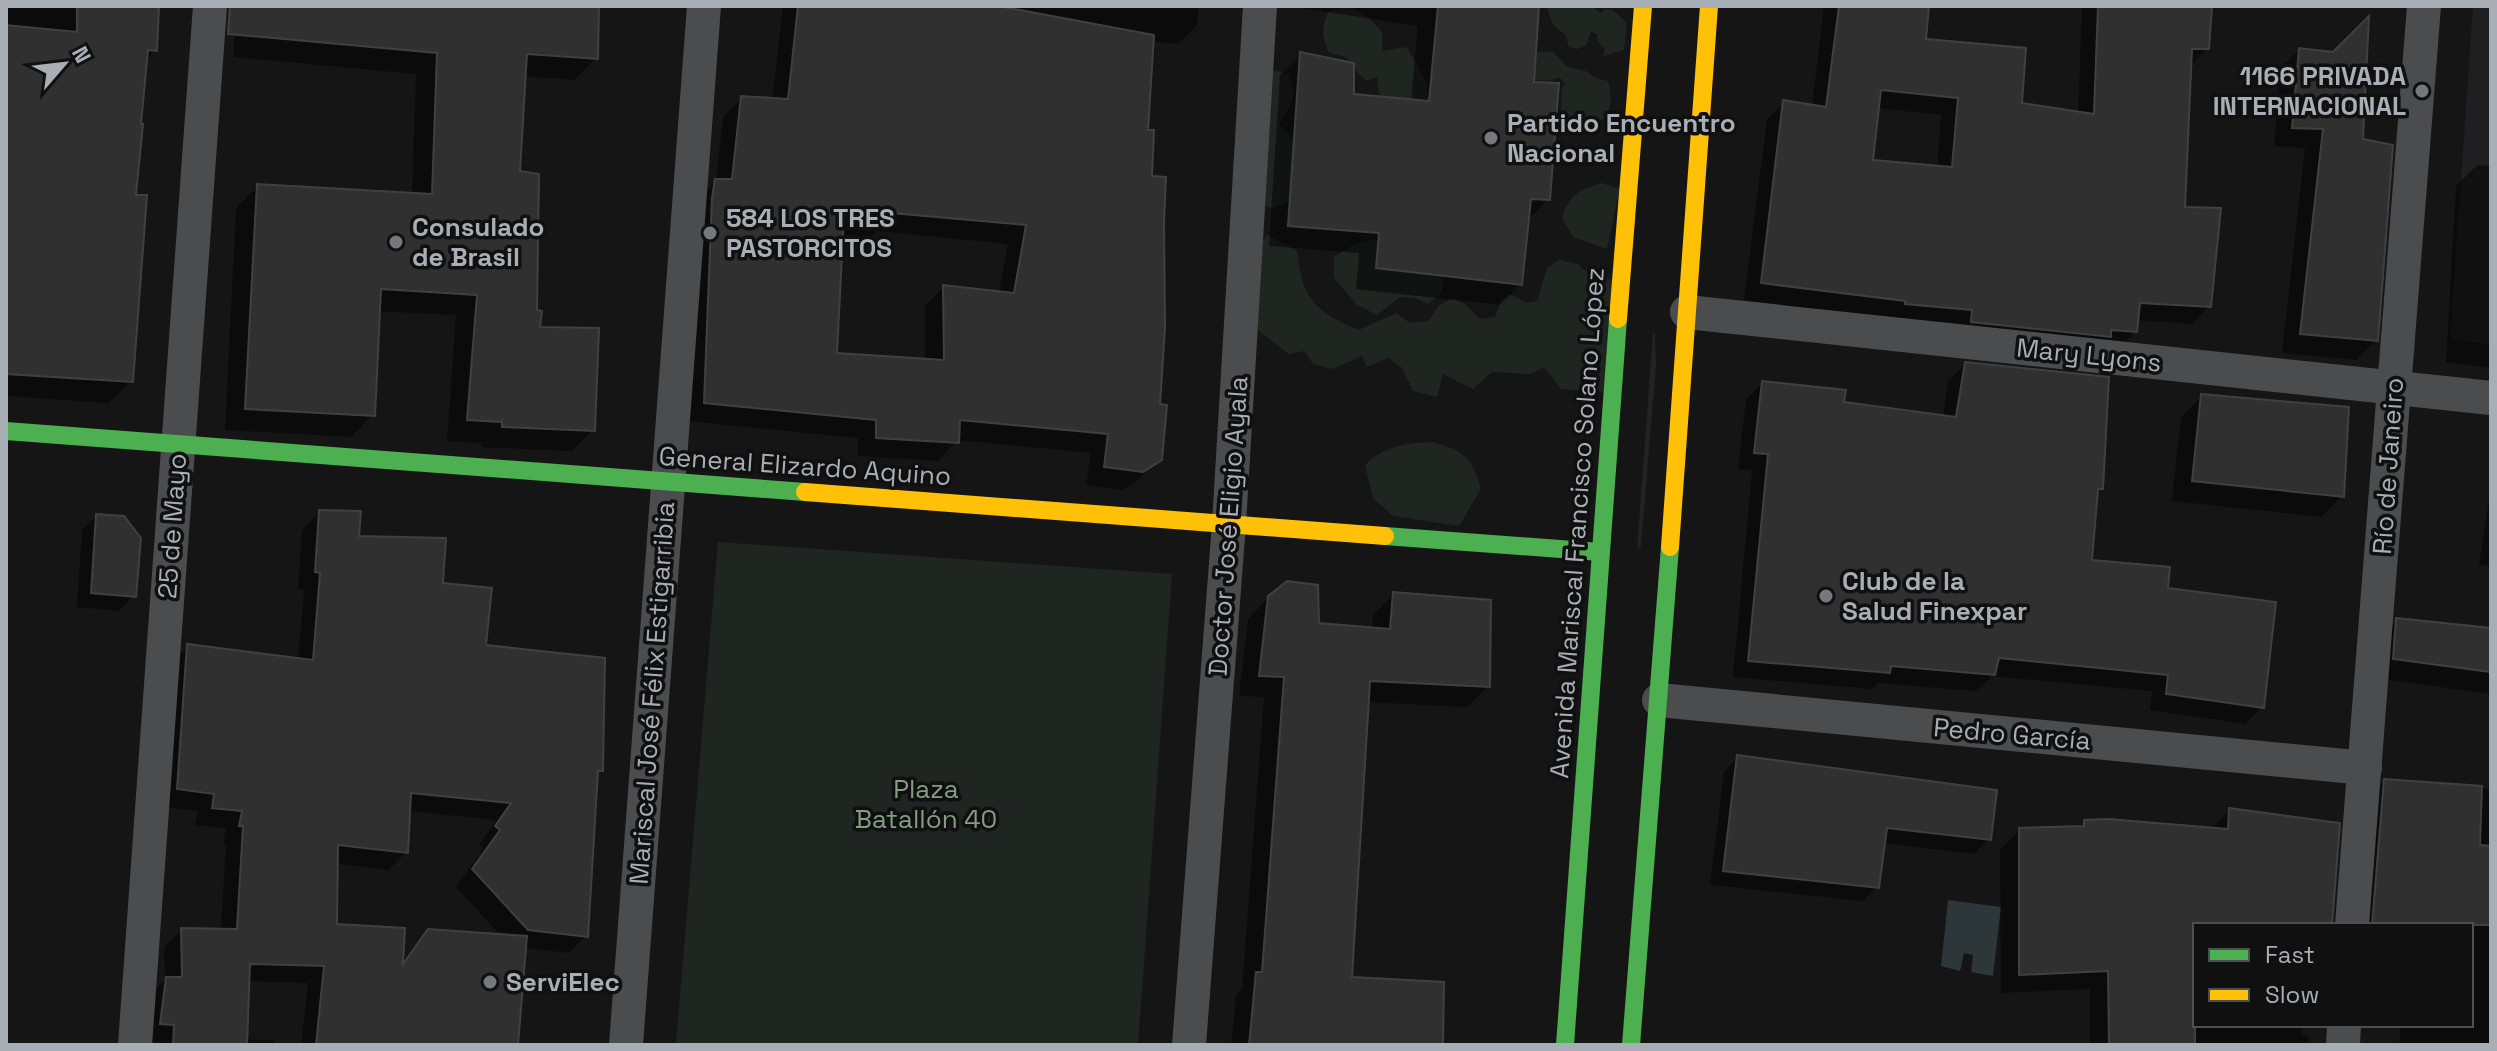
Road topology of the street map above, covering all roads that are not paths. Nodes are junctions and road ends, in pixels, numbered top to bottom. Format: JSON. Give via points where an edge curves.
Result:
{"nodes":[{"id":1,"x":210,"y":6,"type":"edge"},
{"id":2,"x":704,"y":6,"type":"edge"},
{"id":3,"x":1260,"y":6,"type":"edge"},
{"id":4,"x":1643,"y":6,"type":"edge"},
{"id":5,"x":1709,"y":6,"type":"edge"},
{"id":6,"x":2424,"y":6,"type":"edge"},
{"id":7,"x":1687,"y":312,"type":"junction"},
{"id":8,"x":2394,"y":388,"type":"junction"},
{"id":9,"x":2491,"y":398,"type":"edge"},
{"id":10,"x":6,"y":431,"type":"edge"},
{"id":11,"x":178,"y":445,"type":"junction"},
{"id":12,"x":667,"y":481,"type":"junction"},
{"id":13,"x":1229,"y":524,"type":"junction"},
{"id":14,"x":1600,"y":552,"type":"junction"},
{"id":15,"x":1659,"y":700,"type":"junction"},
{"id":16,"x":2365,"y":768,"type":"junction"},
{"id":17,"x":2352,"y":923,"type":"edge"},
{"id":18,"x":135,"y":1045,"type":"edge"},
{"id":19,"x":626,"y":1045,"type":"edge"},
{"id":20,"x":1189,"y":1045,"type":"edge"},
{"id":21,"x":1565,"y":1045,"type":"edge"},
{"id":22,"x":1631,"y":1045,"type":"edge"}],
"edges":[{"from":1,"to":11,"type":"street","name":"25 de Mayo"},
{"from":2,"to":12,"type":"street","name":"Mariscal José Félix Estigarribia"},
{"from":3,"to":13,"type":"street","name":"Doctor José Eligio Ayala"},
{"from":4,"to":14,"type":"main road","name":"Avenida Mariscal Francisco Solano López"},
{"from":5,"to":7,"type":"main road"},
{"from":6,"to":8,"type":"street","name":"Río de Janeiro"},
{"from":7,"to":8,"type":"street","name":"Mary Lyons"},
{"from":7,"to":15,"type":"main road"},
{"from":8,"to":9,"type":"street","name":"Mary Lyons"},
{"from":8,"to":16,"type":"street","name":"Río de Janeiro"},
{"from":10,"to":11,"type":"main road","name":"General Elizardo Aquino"},
{"from":11,"to":12,"type":"main road","name":"General Elizardo Aquino"},
{"from":11,"to":18,"type":"street","name":"25 de Mayo"},
{"from":12,"to":13,"type":"main road","name":"General Elizardo Aquino"},
{"from":12,"to":19,"type":"street","name":"Mariscal José Félix Estigarribia"},
{"from":13,"to":14,"type":"main road","name":"General Elizardo Aquino"},
{"from":13,"to":20,"type":"street","name":"Doctor José Eligio Ayala"},
{"from":14,"to":21,"type":"main road","name":"Avenida Mariscal Francisco Solano López"},
{"from":15,"to":16,"type":"street","name":"Pedro García"},
{"from":15,"to":22,"type":"main road"},
{"from":16,"to":17,"type":"street","name":"Río de Janeiro"}]}
